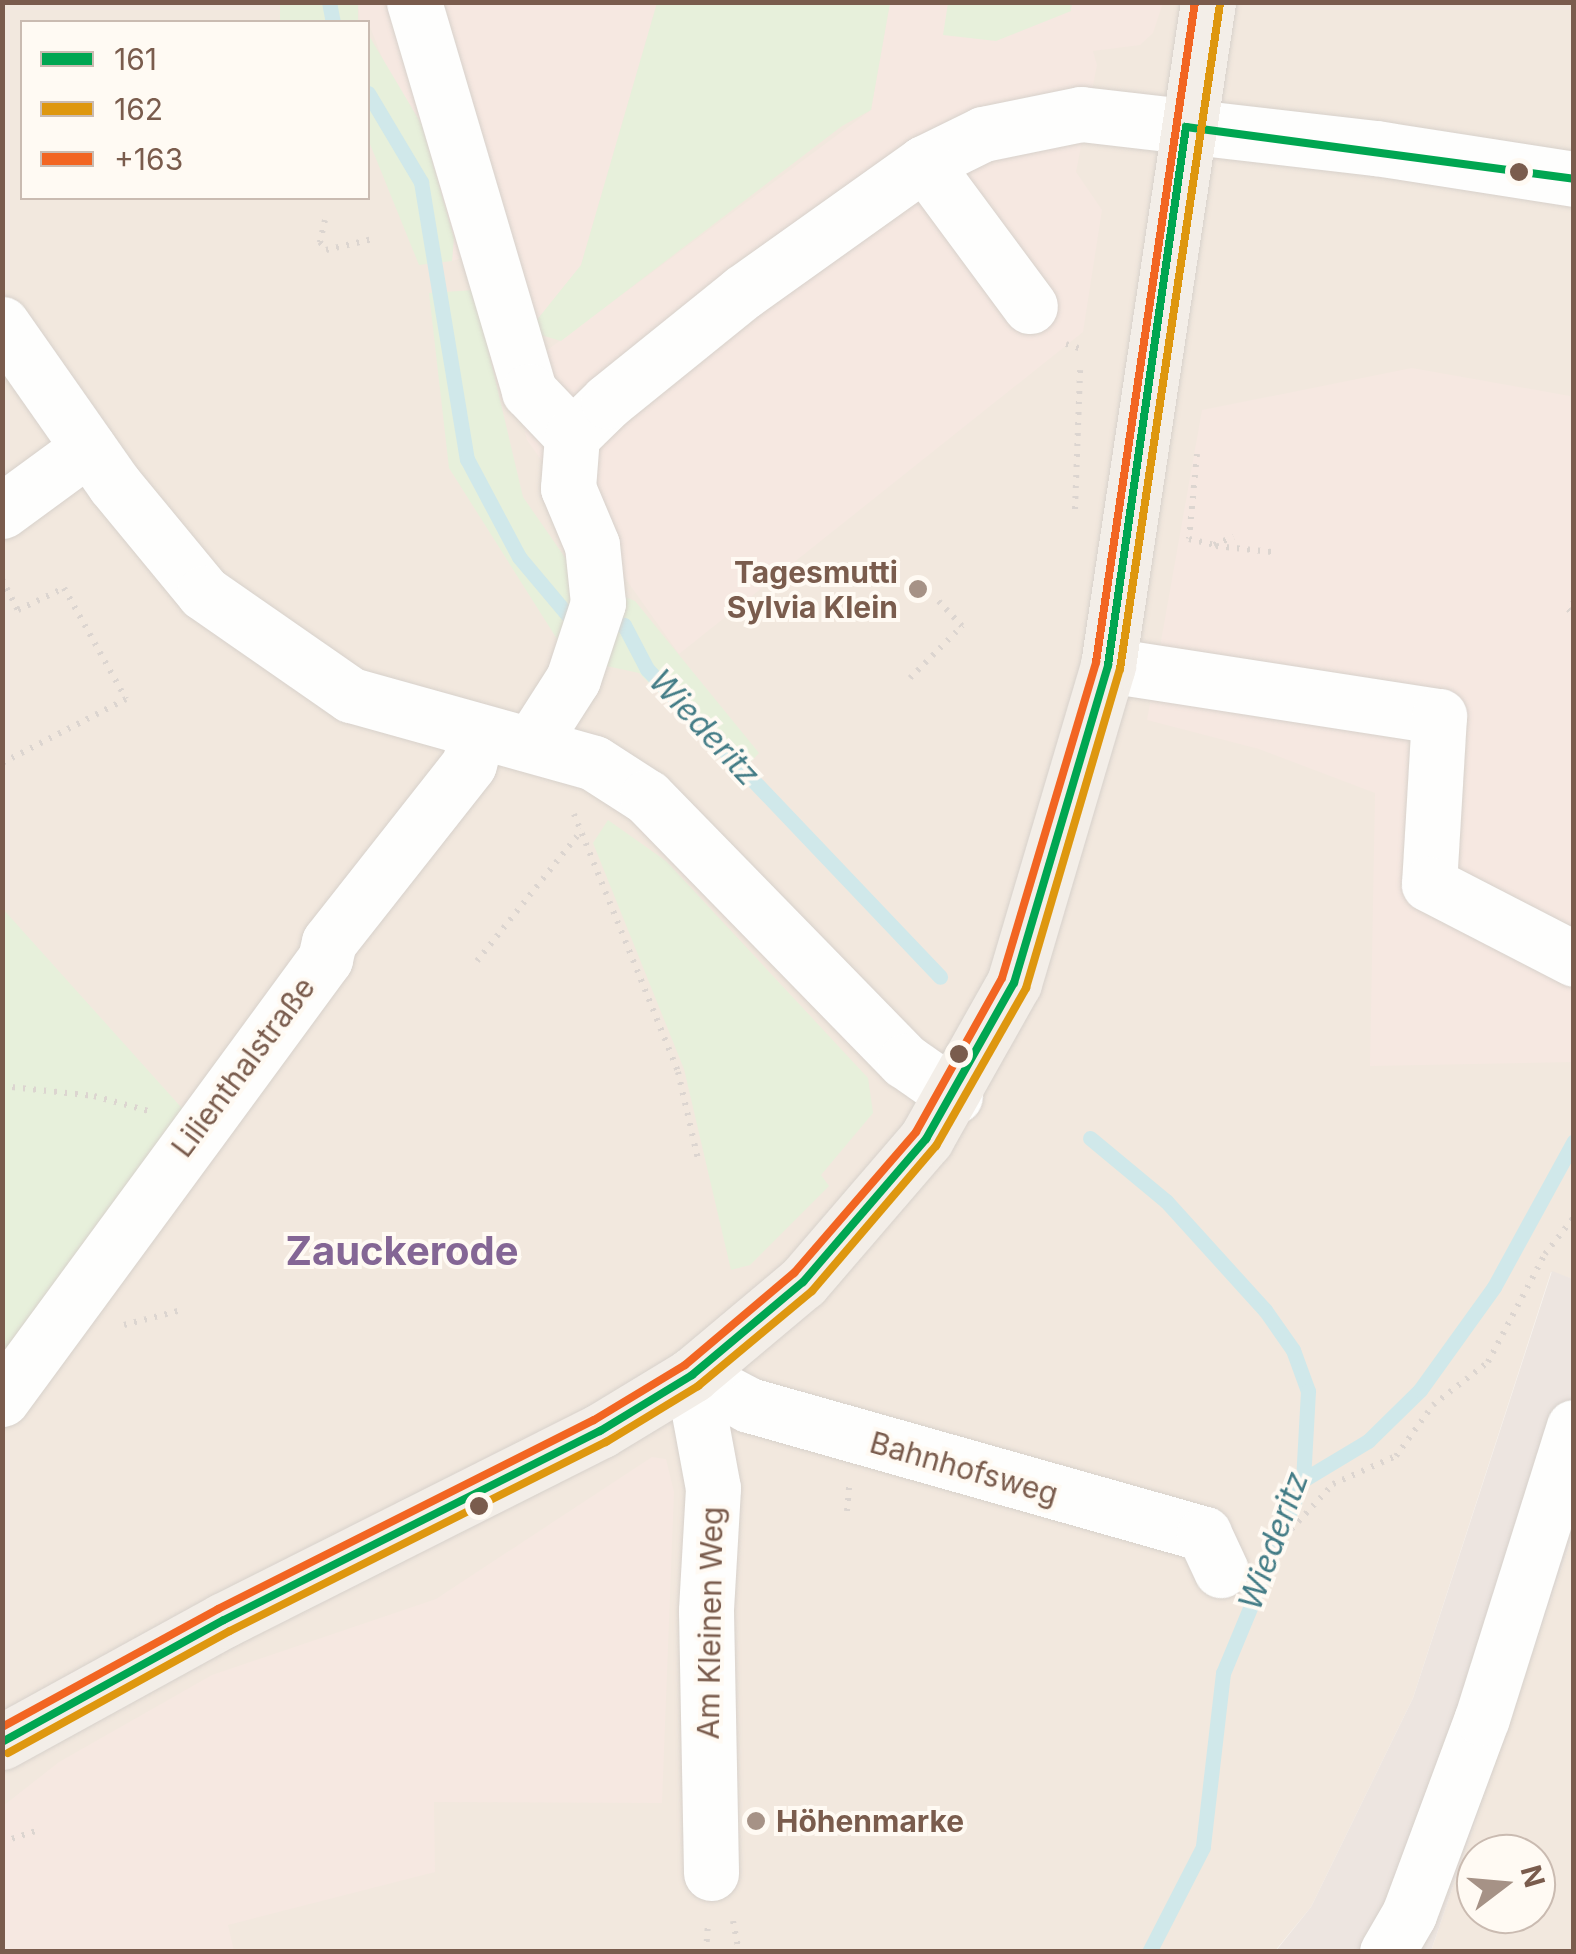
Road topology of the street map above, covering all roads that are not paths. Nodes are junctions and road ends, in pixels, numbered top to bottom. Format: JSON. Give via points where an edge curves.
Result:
{"nodes":[{"id":1,"x":414,"y":2,"type":"edge"},
{"id":2,"x":1208,"y":2,"type":"edge"},
{"id":3,"x":1186,"y":127,"type":"junction"},
{"id":4,"x":924,"y":162,"type":"junction"},
{"id":5,"x":1574,"y":179,"type":"edge"},
{"id":6,"x":1030,"y":306,"type":"dead end"},
{"id":7,"x":2,"y":324,"type":"edge"},
{"id":8,"x":572,"y":436,"type":"junction"},
{"id":9,"x":88,"y":448,"type":"junction"},
{"id":10,"x":2,"y":512,"type":"edge"},
{"id":11,"x":1108,"y":665,"type":"junction"},
{"id":12,"x":477,"y":735,"type":"junction"},
{"id":13,"x":532,"y":743,"type":"junction"},
{"id":14,"x":1574,"y":959,"type":"edge"},
{"id":15,"x":955,"y":1096,"type":"junction"},
{"id":16,"x":692,"y":1375,"type":"junction"},
{"id":17,"x":2,"y":1399,"type":"edge"},
{"id":18,"x":1574,"y":1426,"type":"edge"},
{"id":19,"x":1221,"y":1570,"type":"dead end"},
{"id":20,"x":2,"y":1742,"type":"edge"},
{"id":21,"x":720,"y":1889,"type":"road end"},
{"id":22,"x":1386,"y":1952,"type":"edge"}],
"edges":[{"from":1,"to":8,"type":"street","via":[[529,391]]},
{"from":2,"to":3,"type":"main road"},
{"from":3,"to":4,"type":"street","via":[[1081,114],[1044,118],[984,134]]},
{"from":3,"to":5,"type":"street"},
{"from":3,"to":11,"type":"main road"},
{"from":4,"to":6,"type":"street"},
{"from":4,"to":8,"type":"street","via":[[743,292]]},
{"from":7,"to":9,"type":"street"},
{"from":8,"to":13,"type":"street","via":[[568,488],[592,545],[594,623]]},
{"from":9,"to":10,"type":"street"},
{"from":9,"to":12,"type":"street","via":[[204,593],[283,652],[351,695]]},
{"from":11,"to":14,"type":"street","via":[[1439,716],[1429,884]]},
{"from":11,"to":15,"type":"main road","via":[[1031,939]]},
{"from":12,"to":13,"type":"street"},
{"from":12,"to":17,"type":"street","name":"Lilienthalstraße","via":[[469,764],[328,942],[325,958]]},
{"from":13,"to":15,"type":"street","via":[[594,763],[647,797],[905,1060]]},
{"from":15,"to":16,"type":"main road","via":[[885,1193],[803,1282]]},
{"from":16,"to":19,"type":"street","name":"Bahnhofsweg","via":[[749,1405],[1204,1534]]},
{"from":16,"to":20,"type":"main road","via":[[600,1431],[224,1620]]},
{"from":16,"to":21,"type":"street","name":"Am Kleinen Weg","via":[[714,1488],[706,1611]]},
{"from":18,"to":22,"type":"street","via":[[1482,1718],[1409,1914]]}]}
